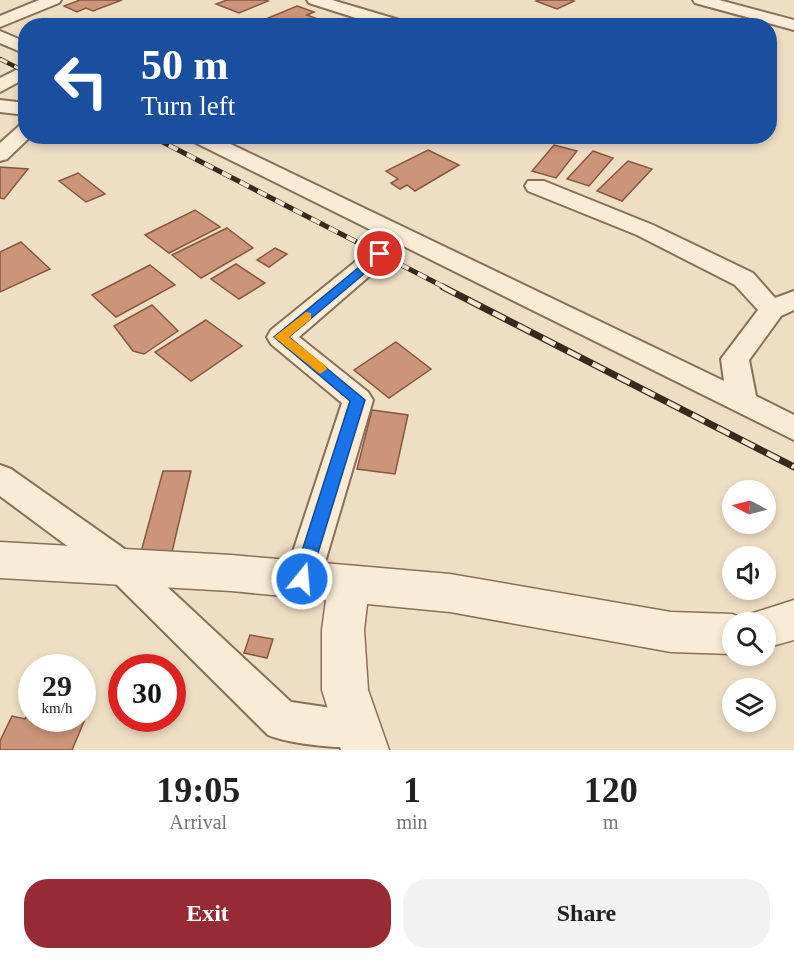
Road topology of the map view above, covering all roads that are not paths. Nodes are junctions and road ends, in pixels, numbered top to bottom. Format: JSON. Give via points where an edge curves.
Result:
{"nodes":[{"id":1,"x":53,"y":0,"type":"edge"},
{"id":2,"x":315,"y":0,"type":"edge"},
{"id":3,"x":701,"y":0,"type":"edge"},
{"id":4,"x":374,"y":18,"type":"edge"},
{"id":5,"x":768,"y":18,"type":"edge"},
{"id":6,"x":777,"y":20,"type":"edge"},
{"id":7,"x":0,"y":22,"type":"edge"},
{"id":8,"x":794,"y":25,"type":"edge"},
{"id":9,"x":0,"y":36,"type":"edge"},
{"id":10,"x":18,"y":45,"type":"edge"},
{"id":11,"x":18,"y":75,"type":"edge"},
{"id":12,"x":0,"y":86,"type":"edge"},
{"id":13,"x":0,"y":106,"type":"edge"},
{"id":14,"x":18,"y":108,"type":"edge"},
{"id":15,"x":18,"y":138,"type":"edge"},
{"id":16,"x":213,"y":144,"type":"edge"},
{"id":17,"x":0,"y":155,"type":"edge"},
{"id":18,"x":536,"y":186,"type":"dead end"},
{"id":19,"x":380,"y":254,"type":"dead end"},
{"id":20,"x":783,"y":304,"type":"edge"},
{"id":21,"x":742,"y":403,"type":"junction"},
{"id":22,"x":794,"y":428,"type":"edge"},
{"id":23,"x":0,"y":478,"type":"edge"},
{"id":24,"x":2,"y":564,"type":"edge"},
{"id":25,"x":121,"y":566,"type":"junction"},
{"id":26,"x":302,"y":579,"type":"junction"},
{"id":27,"x":349,"y":584,"type":"junction"},
{"id":28,"x":794,"y":620,"type":"edge"},
{"id":29,"x":776,"y":625,"type":"edge"},
{"id":30,"x":722,"y":634,"type":"edge"},
{"id":31,"x":362,"y":741,"type":"edge"}],
"edges":[{"from":1,"to":7,"type":"street"},
{"from":2,"to":4,"type":"street"},
{"from":3,"to":5,"type":"street"},
{"from":6,"to":8,"type":"street"},
{"from":9,"to":10,"type":"street"},
{"from":11,"to":12,"type":"street"},
{"from":13,"to":14,"type":"street"},
{"from":15,"to":17,"type":"street"},
{"from":16,"to":21,"type":"street"},
{"from":18,"to":20,"type":"street","via":[[645,230],[744,279]]},
{"from":19,"to":26,"type":"street","via":[[281,337],[358,400]]},
{"from":20,"to":21,"type":"street","via":[[735,359]]},
{"from":21,"to":22,"type":"street"},
{"from":23,"to":25,"type":"street"},
{"from":24,"to":25,"type":"street"},
{"from":25,"to":26,"type":"street"},
{"from":25,"to":31,"type":"street","via":[[282,721]]},
{"from":26,"to":27,"type":"street"},
{"from":27,"to":30,"type":"street","via":[[450,593],[670,632]]},
{"from":27,"to":31,"type":"street","via":[[344,630],[345,690]]},
{"from":28,"to":29,"type":"street"}]}
